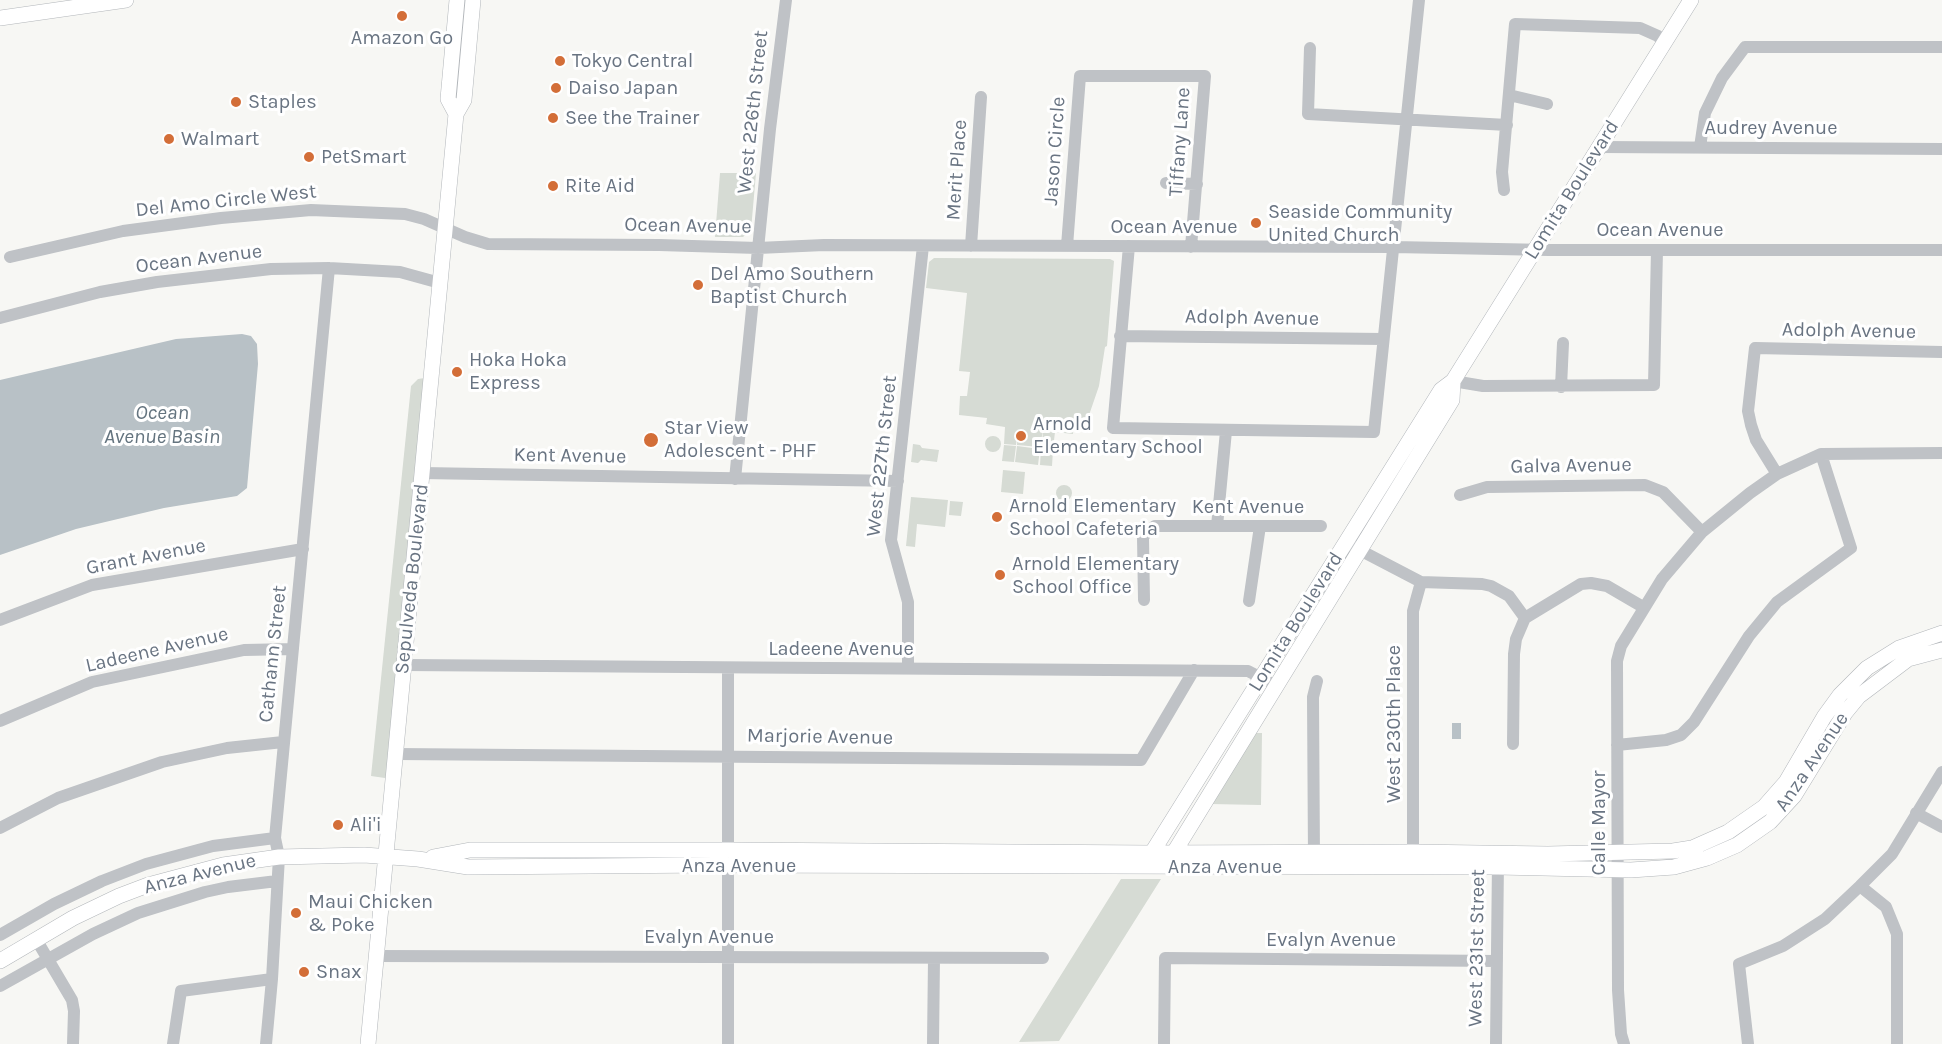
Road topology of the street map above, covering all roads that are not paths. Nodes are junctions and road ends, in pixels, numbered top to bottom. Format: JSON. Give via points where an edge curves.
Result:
{"nodes":[{"id":1,"x":126,"y":0,"type":"edge"},
{"id":2,"x":457,"y":0,"type":"edge"},
{"id":3,"x":473,"y":0,"type":"edge"},
{"id":4,"x":786,"y":0,"type":"edge"},
{"id":5,"x":1419,"y":0,"type":"edge"},
{"id":6,"x":1691,"y":0,"type":"edge"},
{"id":7,"x":89,"y":3,"type":"edge"},
{"id":8,"x":0,"y":18,"type":"edge"},
{"id":9,"x":1664,"y":43,"type":"junction"},
{"id":10,"x":1942,"y":47,"type":"edge"},
{"id":11,"x":1310,"y":48,"type":"dead end"},
{"id":12,"x":1205,"y":76,"type":"joint"},
{"id":13,"x":1509,"y":95,"type":"junction"},
{"id":14,"x":981,"y":97,"type":"dead end"},
{"id":15,"x":1547,"y":104,"type":"dead end"},
{"id":16,"x":456,"y":114,"type":"junction"},
{"id":17,"x":1407,"y":119,"type":"junction"},
{"id":18,"x":1507,"y":125,"type":"junction"},
{"id":19,"x":1599,"y":147,"type":"junction"},
{"id":20,"x":1700,"y":147,"type":"junction"},
{"id":21,"x":1942,"y":149,"type":"edge"},
{"id":22,"x":1166,"y":183,"type":"dead end"},
{"id":23,"x":1197,"y":184,"type":"junction"},
{"id":24,"x":1504,"y":190,"type":"dead end"},
{"id":25,"x":446,"y":227,"type":"junction"},
{"id":26,"x":923,"y":246,"type":"junction"},
{"id":27,"x":971,"y":246,"type":"junction"},
{"id":28,"x":1067,"y":246,"type":"junction"},
{"id":29,"x":1129,"y":246,"type":"junction"},
{"id":30,"x":1191,"y":247,"type":"junction"},
{"id":31,"x":1393,"y":247,"type":"junction"},
{"id":32,"x":759,"y":248,"type":"junction"},
{"id":33,"x":1535,"y":250,"type":"junction"},
{"id":34,"x":1657,"y":250,"type":"junction"},
{"id":35,"x":1942,"y":250,"type":"edge"},
{"id":36,"x":10,"y":257,"type":"dead end"},
{"id":37,"x":329,"y":268,"type":"junction"},
{"id":38,"x":440,"y":283,"type":"junction"},
{"id":39,"x":0,"y":318,"type":"edge"},
{"id":40,"x":1120,"y":336,"type":"junction"},
{"id":41,"x":1383,"y":339,"type":"junction"},
{"id":42,"x":1563,"y":343,"type":"dead end"},
{"id":43,"x":1942,"y":352,"type":"edge"},
{"id":44,"x":1453,"y":381,"type":"junction"},
{"id":45,"x":1561,"y":387,"type":"junction"},
{"id":46,"x":1227,"y":431,"type":"junction"},
{"id":47,"x":1942,"y":453,"type":"edge"},
{"id":48,"x":1821,"y":454,"type":"junction"},
{"id":49,"x":422,"y":473,"type":"junction"},
{"id":50,"x":1777,"y":474,"type":"junction"},
{"id":51,"x":735,"y":479,"type":"junction"},
{"id":52,"x":898,"y":481,"type":"junction"},
{"id":53,"x":1460,"y":495,"type":"dead end"},
{"id":54,"x":1217,"y":526,"type":"junction"},
{"id":55,"x":1260,"y":526,"type":"junction"},
{"id":56,"x":1321,"y":526,"type":"dead end"},
{"id":57,"x":1702,"y":532,"type":"junction"},
{"id":58,"x":1346,"y":542,"type":"junction"},
{"id":59,"x":303,"y":549,"type":"junction"},
{"id":60,"x":1361,"y":550,"type":"junction"},
{"id":61,"x":1421,"y":582,"type":"junction"},
{"id":62,"x":1144,"y":600,"type":"dead end"},
{"id":63,"x":1249,"y":601,"type":"dead end"},
{"id":64,"x":1643,"y":607,"type":"junction"},
{"id":65,"x":1525,"y":618,"type":"junction"},
{"id":66,"x":0,"y":620,"type":"edge"},
{"id":67,"x":1942,"y":633,"type":"edge"},
{"id":68,"x":293,"y":649,"type":"junction"},
{"id":69,"x":1942,"y":650,"type":"edge"},
{"id":70,"x":403,"y":665,"type":"junction"},
{"id":71,"x":728,"y":668,"type":"junction"},
{"id":72,"x":908,"y":668,"type":"junction"},
{"id":73,"x":1194,"y":670,"type":"junction"},
{"id":74,"x":1261,"y":678,"type":"junction"},
{"id":75,"x":1317,"y":681,"type":"dead end"},
{"id":76,"x":1275,"y":686,"type":"junction"},
{"id":77,"x":0,"y":722,"type":"edge"},
{"id":78,"x":283,"y":742,"type":"junction"},
{"id":79,"x":1513,"y":744,"type":"dead end"},
{"id":80,"x":1617,"y":745,"type":"junction"},
{"id":81,"x":395,"y":753,"type":"junction"},
{"id":82,"x":728,"y":756,"type":"junction"},
{"id":83,"x":1942,"y":772,"type":"edge"},
{"id":84,"x":1916,"y":813,"type":"junction"},
{"id":85,"x":1942,"y":827,"type":"edge"},
{"id":86,"x":0,"y":828,"type":"edge"},
{"id":87,"x":275,"y":838,"type":"junction"},
{"id":88,"x":1152,"y":853,"type":"junction"},
{"id":89,"x":1173,"y":853,"type":"junction"},
{"id":90,"x":1618,"y":853,"type":"junction"},
{"id":91,"x":385,"y":856,"type":"junction"},
{"id":92,"x":279,"y":857,"type":"junction"},
{"id":93,"x":728,"y":857,"type":"junction"},
{"id":94,"x":1413,"y":859,"type":"junction"},
{"id":95,"x":1314,"y":860,"type":"junction"},
{"id":96,"x":1498,"y":860,"type":"junction"},
{"id":97,"x":1143,"y":867,"type":"junction"},
{"id":98,"x":1164,"y":867,"type":"junction"},
{"id":99,"x":1619,"y":870,"type":"junction"},
{"id":100,"x":277,"y":881,"type":"junction"},
{"id":101,"x":1860,"y":886,"type":"junction"},
{"id":102,"x":0,"y":935,"type":"edge"},
{"id":103,"x":36,"y":939,"type":"junction"},
{"id":104,"x":376,"y":956,"type":"junction"},
{"id":105,"x":728,"y":956,"type":"junction"},
{"id":106,"x":934,"y":957,"type":"junction"},
{"id":107,"x":1043,"y":958,"type":"dead end"},
{"id":108,"x":48,"y":959,"type":"junction"},
{"id":109,"x":0,"y":961,"type":"edge"},
{"id":110,"x":1497,"y":961,"type":"junction"},
{"id":111,"x":272,"y":979,"type":"junction"},
{"id":112,"x":0,"y":986,"type":"edge"},
{"id":113,"x":73,"y":1044,"type":"edge"},
{"id":114,"x":173,"y":1044,"type":"edge"},
{"id":115,"x":266,"y":1044,"type":"edge"},
{"id":116,"x":368,"y":1044,"type":"edge"},
{"id":117,"x":728,"y":1044,"type":"edge"},
{"id":118,"x":933,"y":1044,"type":"edge"},
{"id":119,"x":1164,"y":1044,"type":"edge"},
{"id":120,"x":1496,"y":1044,"type":"edge"},
{"id":121,"x":1624,"y":1044,"type":"edge"},
{"id":122,"x":1748,"y":1044,"type":"edge"},
{"id":123,"x":1897,"y":1044,"type":"edge"}],
"edges":[{"from":1,"to":7,"type":"main road"},
{"from":2,"to":16,"type":"main road","name":"Sepulveda Boulevard","via":[[448,99]]},
{"from":3,"to":16,"type":"main road","name":"Sepulveda Boulevard","via":[[464,100]]},
{"from":4,"to":32,"type":"street","name":"West 226th Street"},
{"from":5,"to":17,"type":"street"},
{"from":6,"to":9,"type":"main road","name":"Lomita Boulevard"},
{"from":7,"to":8,"type":"main road"},
{"from":9,"to":13,"type":"street","via":[[1640,28],[1515,24]]},
{"from":9,"to":19,"type":"main road","name":"Lomita Boulevard"},
{"from":10,"to":20,"type":"street","via":[[1745,47],[1722,78],[1705,113]]},
{"from":11,"to":17,"type":"street","via":[[1308,114]]},
{"from":12,"to":23,"type":"street","name":"Tiffany Lane"},
{"from":12,"to":28,"type":"street","name":"Jason Circle","via":[[1080,76]]},
{"from":13,"to":15,"type":"street"},
{"from":13,"to":18,"type":"street"},
{"from":14,"to":27,"type":"street","name":"Merit Place"},
{"from":16,"to":25,"type":"main road","name":"Sepulveda Boulevard"},
{"from":17,"to":18,"type":"street"},
{"from":17,"to":31,"type":"street"},
{"from":18,"to":24,"type":"street"},
{"from":19,"to":20,"type":"street","name":"Audrey Avenue"},
{"from":19,"to":33,"type":"main road","name":"Lomita Boulevard"},
{"from":20,"to":21,"type":"street","name":"Audrey Avenue"},
{"from":22,"to":23,"type":"street"},
{"from":23,"to":30,"type":"street","name":"Tiffany Lane"},
{"from":25,"to":32,"type":"street","name":"Ocean Avenue","via":[[488,244]]},
{"from":25,"to":36,"type":"street","name":"Del Amo Circle West","via":[[405,214],[311,210],[123,231]]},
{"from":25,"to":38,"type":"main road","name":"Sepulveda Boulevard"},
{"from":26,"to":27,"type":"street","name":"Ocean Avenue"},
{"from":26,"to":32,"type":"street","name":"Ocean Avenue"},
{"from":26,"to":52,"type":"street","name":"West 227th Street"},
{"from":27,"to":28,"type":"street","name":"Ocean Avenue"},
{"from":28,"to":29,"type":"street","name":"Ocean Avenue"},
{"from":29,"to":30,"type":"street","name":"Ocean Avenue"},
{"from":29,"to":40,"type":"street"},
{"from":30,"to":31,"type":"street","name":"Ocean Avenue"},
{"from":31,"to":33,"type":"street","name":"Ocean Avenue"},
{"from":31,"to":41,"type":"street"},
{"from":32,"to":51,"type":"street","name":"West 226th Street"},
{"from":33,"to":34,"type":"street","name":"Ocean Avenue"},
{"from":33,"to":44,"type":"main road","name":"Lomita Boulevard"},
{"from":34,"to":35,"type":"street","name":"Ocean Avenue"},
{"from":34,"to":45,"type":"street","via":[[1654,385]]},
{"from":37,"to":38,"type":"street","name":"Ocean Avenue","via":[[400,272]]},
{"from":37,"to":39,"type":"street","name":"Ocean Avenue","via":[[271,269],[157,282]]},
{"from":37,"to":59,"type":"street","name":"Cathann Street"},
{"from":38,"to":49,"type":"main road","name":"Sepulveda Boulevard"},
{"from":40,"to":41,"type":"street","name":"Adolph Avenue"},
{"from":40,"to":46,"type":"street","via":[[1113,428]]},
{"from":41,"to":46,"type":"street","via":[[1374,432]]},
{"from":42,"to":45,"type":"street"},
{"from":43,"to":50,"type":"street","name":"Adolph Avenue","via":[[1755,348],[1750,425]]},
{"from":44,"to":45,"type":"street","via":[[1483,386]]},
{"from":44,"to":58,"type":"main road","name":"Lomita Boulevard","via":[[1441,390]]},
{"from":44,"to":60,"type":"main road","name":"Lomita Boulevard","via":[[1452,400]]},
{"from":46,"to":54,"type":"street"},
{"from":47,"to":48,"type":"street"},
{"from":48,"to":50,"type":"street"},
{"from":48,"to":80,"type":"street","via":[[1851,548],[1777,602],[1681,735]]},
{"from":49,"to":51,"type":"street","name":"Kent Avenue"},
{"from":49,"to":70,"type":"main road","name":"Sepulveda Boulevard"},
{"from":50,"to":57,"type":"street"},
{"from":51,"to":52,"type":"street","name":"Kent Avenue"},
{"from":52,"to":72,"type":"street","name":"West 227th Street","via":[[891,540],[908,602]]},
{"from":53,"to":57,"type":"street","name":"Galva Avenue","via":[[1487,487],[1645,485],[1663,492]]},
{"from":54,"to":55,"type":"street","name":"Kent Avenue"},
{"from":54,"to":62,"type":"street","name":"Kent Avenue","via":[[1155,526],[1148,531],[1143,537]]},
{"from":55,"to":56,"type":"street","name":"Kent Avenue"},
{"from":55,"to":63,"type":"street"},
{"from":57,"to":64,"type":"street"},
{"from":58,"to":60,"type":"street"},
{"from":58,"to":74,"type":"main road","name":"Lomita Boulevard"},
{"from":59,"to":66,"type":"street","name":"Grant Avenue","via":[[92,585]]},
{"from":59,"to":68,"type":"street","name":"Cathann Street"},
{"from":60,"to":61,"type":"street"},
{"from":60,"to":76,"type":"main road","name":"Lomita Boulevard"},
{"from":61,"to":65,"type":"street","via":[[1491,586],[1509,596]]},
{"from":61,"to":94,"type":"street","name":"West 230th Place","via":[[1413,611]]},
{"from":64,"to":65,"type":"street","via":[[1607,586],[1591,583],[1581,584]]},
{"from":64,"to":80,"type":"street","name":"Calle Mayor","via":[[1617,661]]},
{"from":65,"to":79,"type":"street","via":[[1514,654]]},
{"from":67,"to":90,"type":"main road","name":"Anza Avenue","via":[[1899,648],[1867,668],[1834,702],[1786,782],[1764,807],[1728,832],[1673,852]]},
{"from":68,"to":77,"type":"street","name":"Ladeene Avenue","via":[[244,650],[92,682]]},
{"from":68,"to":78,"type":"street","name":"Cathann Street"},
{"from":69,"to":99,"type":"main road","name":"Anza Avenue","via":[[1908,659],[1859,696],[1794,796],[1770,822],[1737,845],[1674,867]]},
{"from":70,"to":71,"type":"street","name":"Ladeene Avenue"},
{"from":70,"to":81,"type":"main road","name":"Sepulveda Boulevard"},
{"from":71,"to":72,"type":"street","name":"Ladeene Avenue"},
{"from":71,"to":82,"type":"street"},
{"from":72,"to":73,"type":"street","name":"Ladeene Avenue"},
{"from":73,"to":74,"type":"street","name":"Ladeene Avenue","via":[[1248,670]]},
{"from":73,"to":82,"type":"street","name":"Marjorie Avenue","via":[[1141,760]]},
{"from":74,"to":76,"type":"street","name":"Ladeene Avenue"},
{"from":74,"to":88,"type":"main road","name":"Lomita Boulevard"},
{"from":75,"to":95,"type":"street","via":[[1313,697]]},
{"from":76,"to":89,"type":"main road","name":"Lomita Boulevard"},
{"from":78,"to":86,"type":"street","via":[[227,748],[162,762],[58,798]]},
{"from":78,"to":87,"type":"street","name":"Cathann Street"},
{"from":80,"to":90,"type":"street","name":"Calle Mayor"},
{"from":81,"to":82,"type":"street","name":"Marjorie Avenue"},
{"from":81,"to":91,"type":"main road","name":"Sepulveda Boulevard"},
{"from":82,"to":93,"type":"street"},
{"from":83,"to":84,"type":"street"},
{"from":84,"to":85,"type":"street"},
{"from":84,"to":101,"type":"street","via":[[1892,854]]},
{"from":87,"to":92,"type":"street","name":"Cathann Street"},
{"from":87,"to":102,"type":"street","name":"Anza Avenue","via":[[213,846],[146,864],[102,880]]},
{"from":88,"to":89,"type":"main road","name":"Anza Avenue"},
{"from":88,"to":93,"type":"main road","name":"Anza Avenue"},
{"from":88,"to":97,"type":"main road","name":"Lomita Boulevard"},
{"from":89,"to":95,"type":"main road","name":"Anza Avenue"},
{"from":89,"to":98,"type":"main road","name":"Lomita Boulevard"},
{"from":90,"to":96,"type":"main road","name":"Anza Avenue"},
{"from":90,"to":99,"type":"street","name":"Calle Mayor"},
{"from":91,"to":92,"type":"main road","name":"Anza Avenue"},
{"from":91,"to":93,"type":"main road","name":"Anza Avenue","via":[[468,867]]},
{"from":91,"to":104,"type":"main road","name":"Sepulveda Boulevard"},
{"from":92,"to":100,"type":"street","name":"Cathann Street"},
{"from":92,"to":103,"type":"main road","name":"Anza Avenue","via":[[223,865],[148,885]]},
{"from":93,"to":97,"type":"main road","name":"Anza Avenue"},
{"from":93,"to":105,"type":"street"},
{"from":94,"to":95,"type":"main road","name":"Anza Avenue"},
{"from":94,"to":96,"type":"main road","name":"Anza Avenue"},
{"from":95,"to":98,"type":"main road","name":"Anza Avenue"},
{"from":96,"to":99,"type":"main road","name":"Anza Avenue"},
{"from":96,"to":110,"type":"street","name":"West 231st Street"},
{"from":97,"to":98,"type":"main road","name":"Anza Avenue"},
{"from":99,"to":121,"type":"street","name":"Calle Mayor","via":[[1618,990]]},
{"from":100,"to":108,"type":"street","name":"Anza Avenue","via":[[217,890],[138,913]]},
{"from":100,"to":111,"type":"street","name":"Cathann Street"},
{"from":101,"to":122,"type":"street","via":[[1825,919],[1783,946],[1739,964]]},
{"from":101,"to":123,"type":"street","via":[[1886,907],[1897,934]]},
{"from":103,"to":108,"type":"street"},
{"from":103,"to":109,"type":"main road","name":"Anza Avenue"},
{"from":104,"to":105,"type":"street","name":"Evalyn Avenue"},
{"from":104,"to":116,"type":"main road","name":"Sepulveda Boulevard"},
{"from":105,"to":106,"type":"street","name":"Evalyn Avenue"},
{"from":105,"to":117,"type":"street"},
{"from":106,"to":107,"type":"street","name":"Evalyn Avenue"},
{"from":106,"to":118,"type":"street"},
{"from":108,"to":112,"type":"street","name":"Anza Avenue"},
{"from":108,"to":113,"type":"street","via":[[72,1000]]},
{"from":110,"to":119,"type":"street","name":"Evalyn Avenue","via":[[1165,958]]},
{"from":110,"to":120,"type":"street","name":"West 231st Street"},
{"from":111,"to":114,"type":"street","via":[[181,991]]},
{"from":111,"to":115,"type":"street","name":"Cathann Street"}]}
